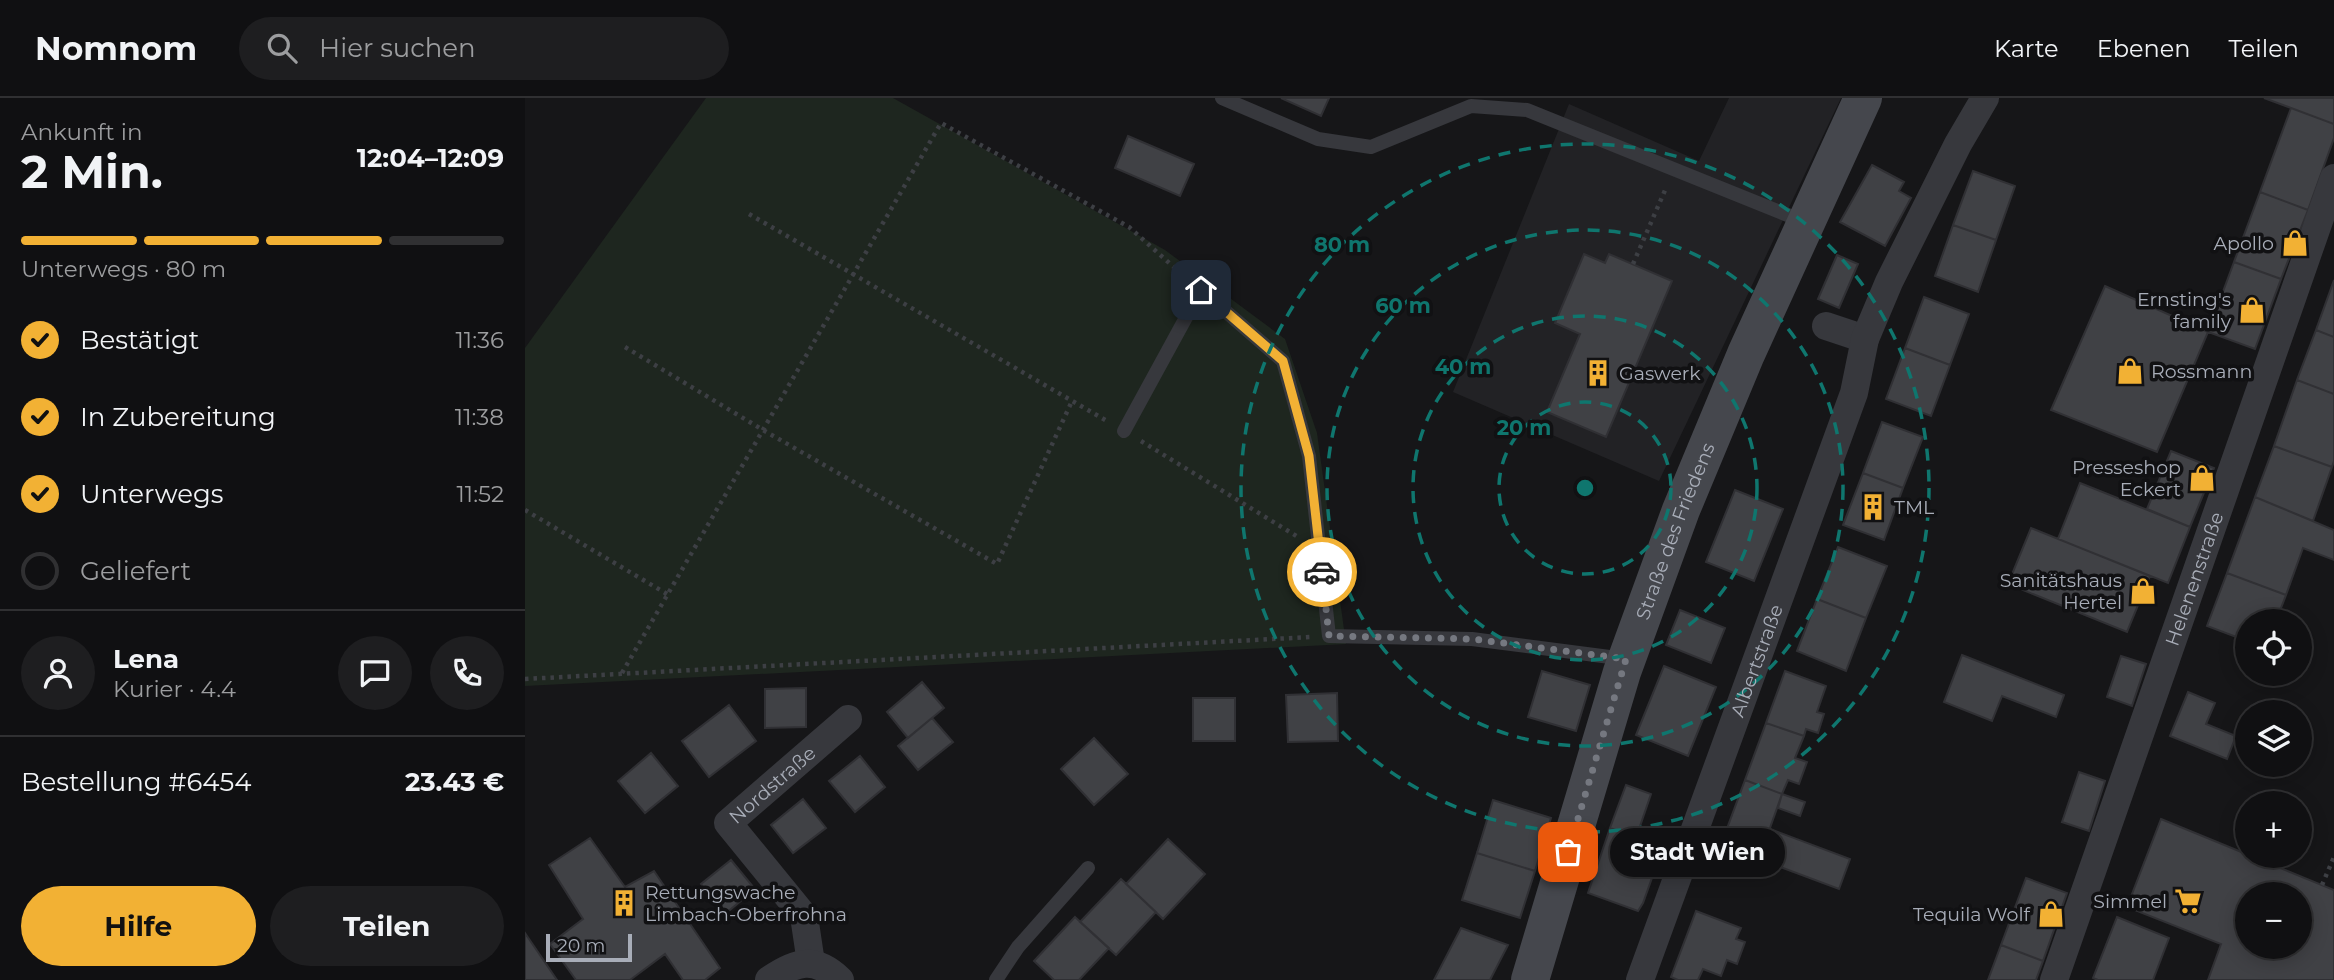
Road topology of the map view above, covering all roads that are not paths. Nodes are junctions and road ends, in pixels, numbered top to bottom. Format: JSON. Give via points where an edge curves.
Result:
{"nodes":[{"id":1,"x":1222,"y":98,"type":"edge"},
{"id":2,"x":1863,"y":98,"type":"edge"},
{"id":3,"x":1985,"y":98,"type":"edge"},
{"id":4,"x":2334,"y":178,"type":"edge"},
{"id":5,"x":1805,"y":222,"type":"junction"},
{"id":6,"x":1826,"y":326,"type":"dead end"},
{"id":7,"x":1865,"y":339,"type":"junction"},
{"id":8,"x":1124,"y":431,"type":"road end"},
{"id":9,"x":1626,"y":659,"type":"junction"},
{"id":10,"x":848,"y":719,"type":"dead end"},
{"id":11,"x":1088,"y":868,"type":"dead end"},
{"id":12,"x":823,"y":969,"type":"edge"},
{"id":13,"x":769,"y":980,"type":"edge"},
{"id":14,"x":996,"y":980,"type":"edge"},
{"id":15,"x":1530,"y":980,"type":"edge"},
{"id":16,"x":1640,"y":980,"type":"edge"},
{"id":17,"x":2054,"y":980,"type":"edge"}],
"edges":[{"from":1,"to":5,"type":"lane","via":[[1318,139],[1371,147],[1471,106],[1527,110]]},
{"from":2,"to":5,"type":"main road","name":"Straße des Friedens"},
{"from":3,"to":7,"type":"street","name":"Albertstraße","via":[[1889,282]]},
{"from":4,"to":17,"type":"street","name":"Helenenstraße"},
{"from":5,"to":9,"type":"main road","name":"Straße des Friedens","via":[[1686,498]]},
{"from":6,"to":7,"type":"street"},
{"from":7,"to":16,"type":"street","name":"Albertstraße","via":[[1854,393]]},
{"from":8,"to":9,"type":"lane","via":[[1201,290],[1283,361],[1309,456],[1329,636],[1472,639]]},
{"from":9,"to":15,"type":"main road","name":"Straße des Friedens"},
{"from":10,"to":12,"type":"street","name":"Nordstraße","via":[[728,823],[804,916]]},
{"from":11,"to":14,"type":"lane","via":[[1018,947]]},
{"from":12,"to":13,"type":"street","via":[[792,967]]}]}
